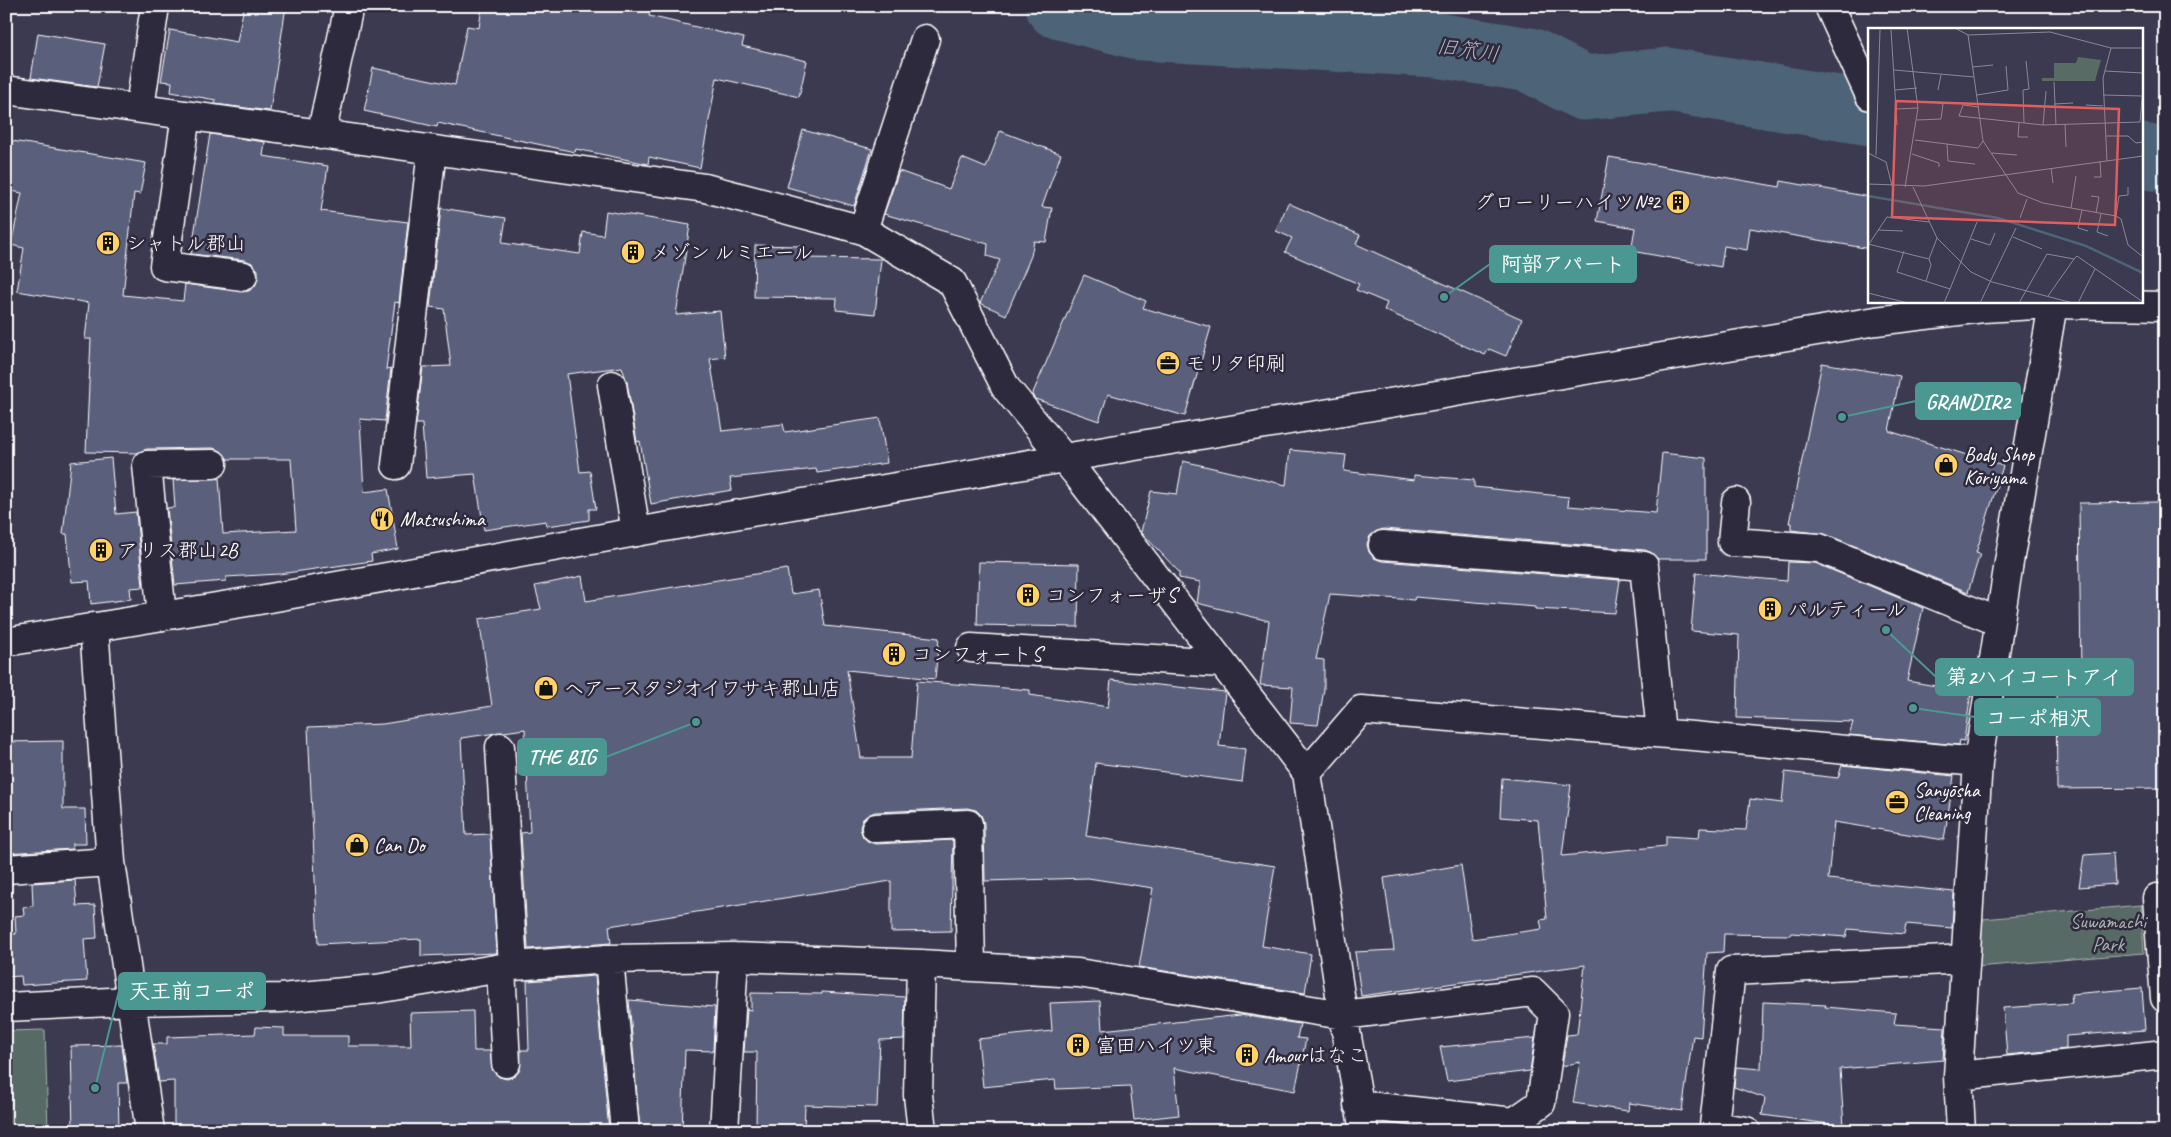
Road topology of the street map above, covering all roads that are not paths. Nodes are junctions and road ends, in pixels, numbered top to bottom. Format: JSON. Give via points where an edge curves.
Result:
{"nodes":[{"id":1,"x":155,"y":6,"type":"edge"},
{"id":2,"x":349,"y":6,"type":"edge"},
{"id":3,"x":1829,"y":6,"type":"edge"},
{"id":4,"x":925,"y":39,"type":"dead end"},
{"id":5,"x":6,"y":90,"type":"edge"},
{"id":6,"x":1868,"y":92,"type":"edge"},
{"id":7,"x":140,"y":107,"type":"junction"},
{"id":8,"x":186,"y":115,"type":"junction"},
{"id":9,"x":321,"y":135,"type":"junction"},
{"id":10,"x":432,"y":150,"type":"junction"},
{"id":11,"x":863,"y":230,"type":"junction"},
{"id":12,"x":243,"y":276,"type":"dead end"},
{"id":13,"x":1981,"y":304,"type":"edge"},
{"id":14,"x":2053,"y":304,"type":"junction"},
{"id":15,"x":2165,"y":306,"type":"edge"},
{"id":16,"x":612,"y":385,"type":"dead end"},
{"id":17,"x":1064,"y":458,"type":"junction"},
{"id":18,"x":213,"y":464,"type":"dead end"},
{"id":19,"x":396,"y":465,"type":"dead end"},
{"id":20,"x":1736,"y":502,"type":"dead end"},
{"id":21,"x":636,"y":532,"type":"junction"},
{"id":22,"x":1383,"y":545,"type":"dead end"},
{"id":23,"x":162,"y":616,"type":"junction"},
{"id":24,"x":2000,"y":622,"type":"junction"},
{"id":25,"x":94,"y":627,"type":"junction"},
{"id":26,"x":6,"y":642,"type":"edge"},
{"id":27,"x":971,"y":648,"type":"dead end"},
{"id":28,"x":1222,"y":663,"type":"junction"},
{"id":29,"x":1661,"y":733,"type":"junction"},
{"id":30,"x":500,"y":747,"type":"dead end"},
{"id":31,"x":1978,"y":762,"type":"junction"},
{"id":32,"x":1307,"y":774,"type":"junction"},
{"id":33,"x":876,"y":828,"type":"dead end"},
{"id":34,"x":112,"y":862,"type":"junction"},
{"id":35,"x":6,"y":869,"type":"edge"},
{"id":36,"x":2157,"y":898,"type":"dead end"},
{"id":37,"x":734,"y":957,"type":"junction"},
{"id":38,"x":1965,"y":958,"type":"junction"},
{"id":39,"x":609,"y":959,"type":"junction"},
{"id":40,"x":921,"y":964,"type":"junction"},
{"id":41,"x":507,"y":967,"type":"junction"},
{"id":42,"x":971,"y":967,"type":"junction"},
{"id":43,"x":2165,"y":998,"type":"edge"},
{"id":44,"x":131,"y":1001,"type":"junction"},
{"id":45,"x":6,"y":1007,"type":"edge"},
{"id":46,"x":1343,"y":1015,"type":"junction"},
{"id":47,"x":2165,"y":1054,"type":"edge"},
{"id":48,"x":506,"y":1062,"type":"dead end"},
{"id":49,"x":1958,"y":1076,"type":"junction"},
{"id":50,"x":1361,"y":1118,"type":"edge"},
{"id":51,"x":150,"y":1131,"type":"edge"},
{"id":52,"x":625,"y":1131,"type":"edge"},
{"id":53,"x":724,"y":1131,"type":"edge"},
{"id":54,"x":922,"y":1131,"type":"edge"},
{"id":55,"x":1746,"y":1131,"type":"edge"},
{"id":56,"x":1961,"y":1131,"type":"edge"}],
"edges":[{"from":1,"to":7,"type":"street"},
{"from":2,"to":9,"type":"street"},
{"from":3,"to":6,"type":"street"},
{"from":4,"to":11,"type":"street"},
{"from":5,"to":7,"type":"street"},
{"from":7,"to":8,"type":"street"},
{"from":8,"to":9,"type":"street"},
{"from":8,"to":12,"type":"street","via":[[164,266]]},
{"from":9,"to":10,"type":"street"},
{"from":10,"to":11,"type":"street","via":[[705,188]]},
{"from":10,"to":19,"type":"street"},
{"from":11,"to":17,"type":"street","via":[[952,282],[1006,388]]},
{"from":13,"to":14,"type":"street"},
{"from":13,"to":17,"type":"street"},
{"from":14,"to":15,"type":"street"},
{"from":14,"to":24,"type":"street"},
{"from":16,"to":21,"type":"street"},
{"from":17,"to":21,"type":"street"},
{"from":17,"to":28,"type":"street"},
{"from":18,"to":23,"type":"street","via":[[148,465]]},
{"from":20,"to":24,"type":"street","via":[[1732,542],[1819,548]]},
{"from":21,"to":23,"type":"street"},
{"from":22,"to":29,"type":"street","via":[[1644,566]]},
{"from":23,"to":25,"type":"street"},
{"from":24,"to":31,"type":"street"},
{"from":25,"to":26,"type":"street"},
{"from":25,"to":34,"type":"street"},
{"from":27,"to":28,"type":"street"},
{"from":28,"to":32,"type":"street"},
{"from":29,"to":31,"type":"street"},
{"from":29,"to":32,"type":"street","via":[[1362,710]]},
{"from":30,"to":41,"type":"street"},
{"from":31,"to":38,"type":"street"},
{"from":32,"to":46,"type":"street"},
{"from":33,"to":42,"type":"street","via":[[968,824]]},
{"from":34,"to":35,"type":"street"},
{"from":34,"to":44,"type":"street"},
{"from":36,"to":43,"type":"street"},
{"from":37,"to":39,"type":"street"},
{"from":37,"to":40,"type":"street"},
{"from":37,"to":53,"type":"street"},
{"from":38,"to":49,"type":"street"},
{"from":38,"to":55,"type":"street","via":[[1731,972],[1714,1126]]},
{"from":39,"to":41,"type":"street"},
{"from":39,"to":52,"type":"street"},
{"from":40,"to":42,"type":"street"},
{"from":40,"to":54,"type":"street","via":[[918,1095]]},
{"from":41,"to":44,"type":"street","via":[[376,989],[281,998]]},
{"from":41,"to":48,"type":"street"},
{"from":42,"to":46,"type":"street","via":[[1078,973]]},
{"from":44,"to":45,"type":"street"},
{"from":44,"to":51,"type":"street"},
{"from":46,"to":50,"type":"street"},
{"from":46,"to":50,"type":"street","via":[[1533,992],[1554,1013],[1541,1103],[1514,1122]]},
{"from":47,"to":49,"type":"street"},
{"from":49,"to":56,"type":"street"}]}
